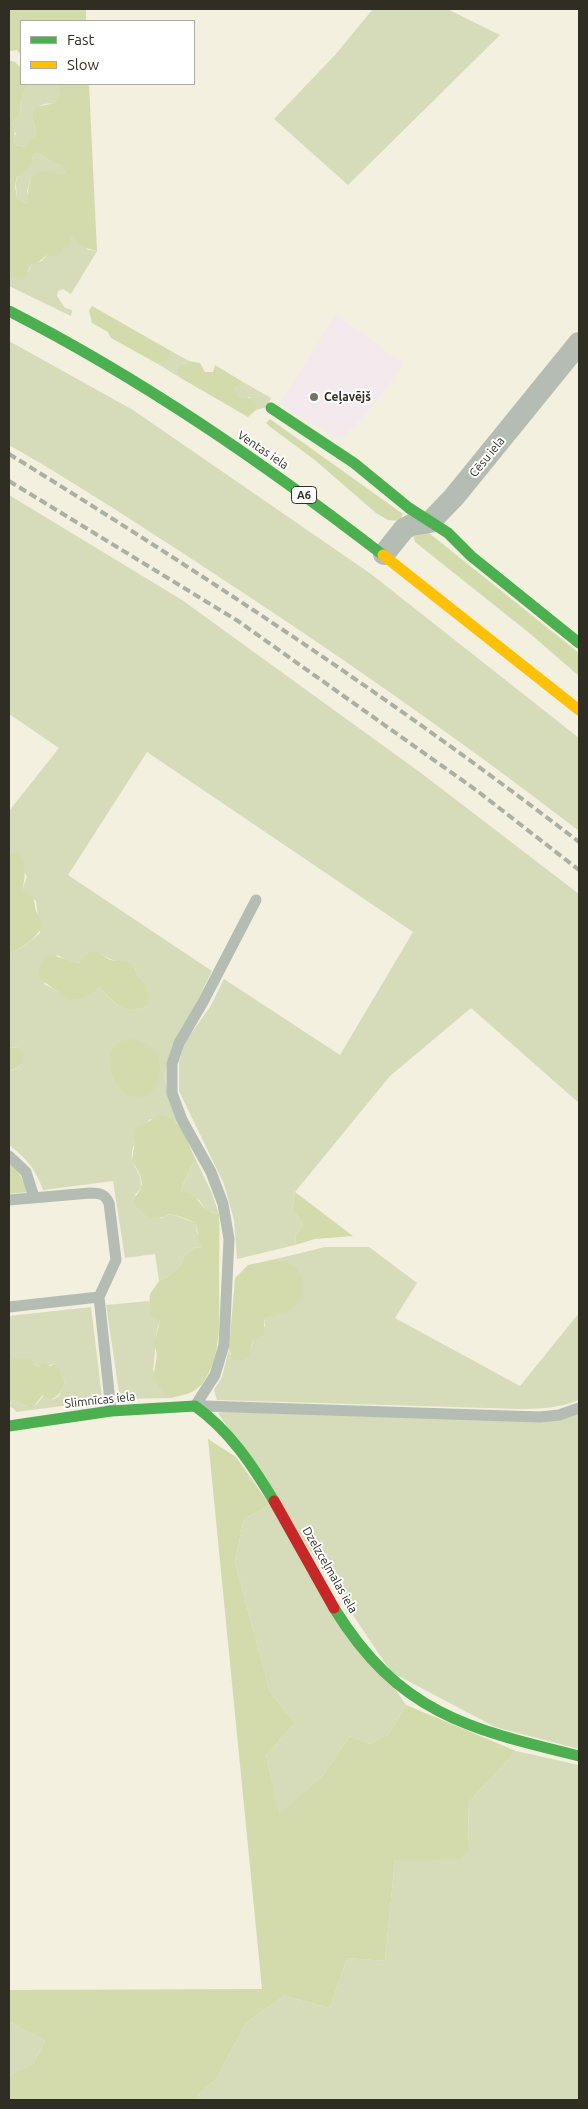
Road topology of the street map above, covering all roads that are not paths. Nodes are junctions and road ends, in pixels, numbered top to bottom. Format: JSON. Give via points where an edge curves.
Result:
{"nodes":[{"id":1,"x":9,"y":311,"type":"edge"},
{"id":2,"x":579,"y":343,"type":"edge"},
{"id":3,"x":271,"y":408,"type":"dead end"},
{"id":4,"x":430,"y":522,"type":"junction"},
{"id":5,"x":384,"y":554,"type":"junction"},
{"id":6,"x":579,"y":643,"type":"edge"},
{"id":7,"x":579,"y":710,"type":"edge"},
{"id":8,"x":256,"y":900,"type":"dead end"},
{"id":9,"x":9,"y":1156,"type":"edge"},
{"id":10,"x":34,"y":1197,"type":"junction"},
{"id":11,"x":9,"y":1200,"type":"edge"},
{"id":12,"x":99,"y":1297,"type":"junction"},
{"id":13,"x":9,"y":1307,"type":"edge"},
{"id":14,"x":195,"y":1406,"type":"junction"},
{"id":15,"x":579,"y":1408,"type":"edge"},
{"id":16,"x":111,"y":1411,"type":"junction"},
{"id":17,"x":9,"y":1426,"type":"edge"},
{"id":18,"x":579,"y":1756,"type":"edge"}],
"edges":[{"from":1,"to":5,"type":"main road","name":"Ventas iela","number":"A6","via":[[179,410]]},
{"from":2,"to":4,"type":"street","name":"Cēsu iela"},
{"from":3,"to":4,"type":"main road","via":[[354,463]]},
{"from":4,"to":5,"type":"street","via":[[418,523],[404,530]]},
{"from":4,"to":6,"type":"main road","via":[[448,532],[471,556]]},
{"from":5,"to":7,"type":"main road","name":"Ventas iela","number":"A6"},
{"from":8,"to":14,"type":"lane","via":[[179,1043],[172,1064],[172,1092],[182,1120],[211,1172],[224,1204],[230,1239],[224,1345],[215,1375]]},
{"from":9,"to":10,"type":"lane","via":[[26,1172]]},
{"from":10,"to":11,"type":"lane"},
{"from":10,"to":12,"type":"lane","via":[[99,1193],[110,1203],[116,1260]]},
{"from":12,"to":13,"type":"lane"},
{"from":12,"to":16,"type":"lane"},
{"from":14,"to":15,"type":"lane","via":[[540,1417]]},
{"from":14,"to":16,"type":"main road","name":"Slimnīcas iela"},
{"from":14,"to":18,"type":"main road","name":"Dzelzceļmalas iela","via":[[223,1429],[242,1452],[293,1532],[331,1605],[373,1662],[426,1704],[453,1719],[484,1732]]},
{"from":16,"to":17,"type":"main road","name":"Slimnīcas iela"}]}
